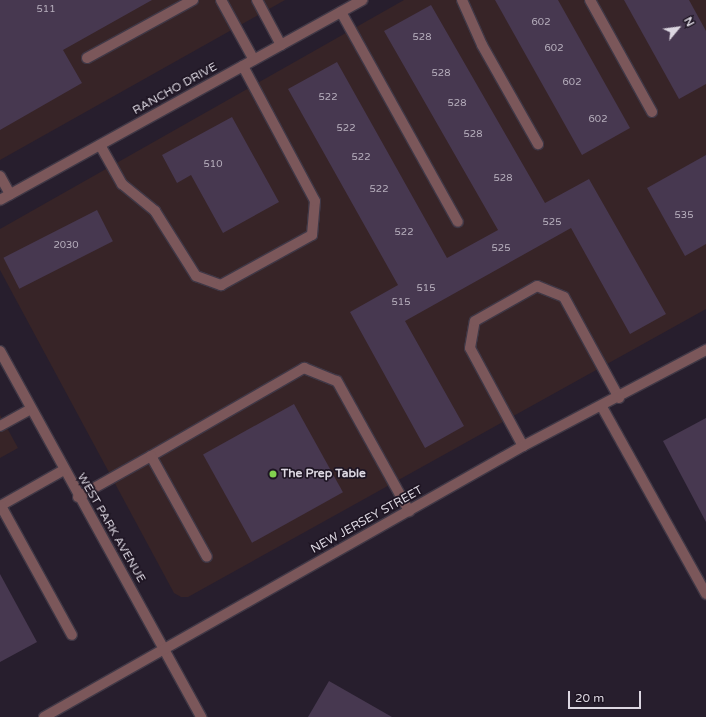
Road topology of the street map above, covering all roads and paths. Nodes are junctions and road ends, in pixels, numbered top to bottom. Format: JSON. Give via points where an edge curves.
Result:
{"nodes":[{"id":1,"x":193,"y":0,"type":"edge"},
{"id":2,"x":221,"y":0,"type":"edge"},
{"id":3,"x":257,"y":0,"type":"edge"},
{"id":4,"x":362,"y":0,"type":"edge"},
{"id":5,"x":462,"y":0,"type":"edge"},
{"id":6,"x":590,"y":0,"type":"edge"},
{"id":7,"x":341,"y":12,"type":"junction"},
{"id":8,"x":281,"y":45,"type":"junction"},
{"id":9,"x":87,"y":58,"type":"dead end"},
{"id":10,"x":254,"y":60,"type":"junction"},
{"id":11,"x":243,"y":66,"type":"junction"},
{"id":12,"x":652,"y":112,"type":"dead end"},
{"id":13,"x":538,"y":144,"type":"dead end"},
{"id":14,"x":100,"y":145,"type":"junction"},
{"id":15,"x":0,"y":176,"type":"edge"},
{"id":16,"x":10,"y":194,"type":"junction"},
{"id":17,"x":0,"y":200,"type":"edge"},
{"id":18,"x":458,"y":222,"type":"dead end"},
{"id":19,"x":706,"y":350,"type":"edge"},
{"id":20,"x":0,"y":351,"type":"edge"},
{"id":21,"x":619,"y":398,"type":"junction"},
{"id":22,"x":602,"y":407,"type":"junction"},
{"id":23,"x":31,"y":409,"type":"junction"},
{"id":24,"x":0,"y":426,"type":"edge"},
{"id":25,"x":523,"y":446,"type":"junction"},
{"id":26,"x":151,"y":456,"type":"junction"},
{"id":27,"x":64,"y":470,"type":"junction"},
{"id":28,"x":78,"y":497,"type":"junction"},
{"id":29,"x":1,"y":506,"type":"edge"},
{"id":30,"x":409,"y":511,"type":"junction"},
{"id":31,"x":207,"y":557,"type":"dead end"},
{"id":32,"x":706,"y":594,"type":"edge"},
{"id":33,"x":72,"y":635,"type":"dead end"},
{"id":34,"x":164,"y":647,"type":"junction"},
{"id":35,"x":44,"y":717,"type":"edge"},
{"id":36,"x":201,"y":717,"type":"edge"}],
"edges":[{"from":1,"to":9,"type":"street"},
{"from":2,"to":10,"type":"street"},
{"from":3,"to":8,"type":"street"},
{"from":4,"to":7,"type":"street","name":"RANCHO DRIVE"},
{"from":5,"to":13,"type":"street","via":[[482,45]]},
{"from":6,"to":12,"type":"street"},
{"from":7,"to":8,"type":"street","name":"RANCHO DRIVE"},
{"from":7,"to":18,"type":"street"},
{"from":8,"to":10,"type":"street","name":"RANCHO DRIVE"},
{"from":10,"to":11,"type":"street","name":"RANCHO DRIVE"},
{"from":11,"to":14,"type":"street","name":"RANCHO DRIVE"},
{"from":11,"to":14,"type":"street","via":[[315,201],[312,235],[221,285],[196,276],[155,211],[122,184]]},
{"from":14,"to":16,"type":"street","name":"RANCHO DRIVE"},
{"from":15,"to":16,"type":"street"},
{"from":16,"to":17,"type":"street","name":"RANCHO DRIVE"},
{"from":19,"to":21,"type":"street","name":"NEW JERSEY STREET"},
{"from":20,"to":23,"type":"street","name":"WEST PARK AVENUE"},
{"from":21,"to":22,"type":"street","name":"NEW JERSEY STREET"},
{"from":21,"to":25,"type":"street","via":[[564,297],[537,286],[475,322],[470,348]]},
{"from":22,"to":25,"type":"street","name":"NEW JERSEY STREET"},
{"from":22,"to":32,"type":"street"},
{"from":23,"to":24,"type":"street"},
{"from":23,"to":27,"type":"street","name":"WEST PARK AVENUE"},
{"from":25,"to":30,"type":"street","name":"NEW JERSEY STREET"},
{"from":26,"to":28,"type":"street"},
{"from":26,"to":30,"type":"street","via":[[304,368],[337,381]]},
{"from":26,"to":31,"type":"street"},
{"from":27,"to":28,"type":"street","name":"WEST PARK AVENUE"},
{"from":27,"to":29,"type":"street"},
{"from":28,"to":34,"type":"street","name":"WEST PARK AVENUE"},
{"from":29,"to":33,"type":"street"},
{"from":30,"to":34,"type":"street","name":"NEW JERSEY STREET"},
{"from":34,"to":35,"type":"street","name":"NEW JERSEY STREET"},
{"from":34,"to":36,"type":"street","name":"WEST PARK AVENUE"}]}
